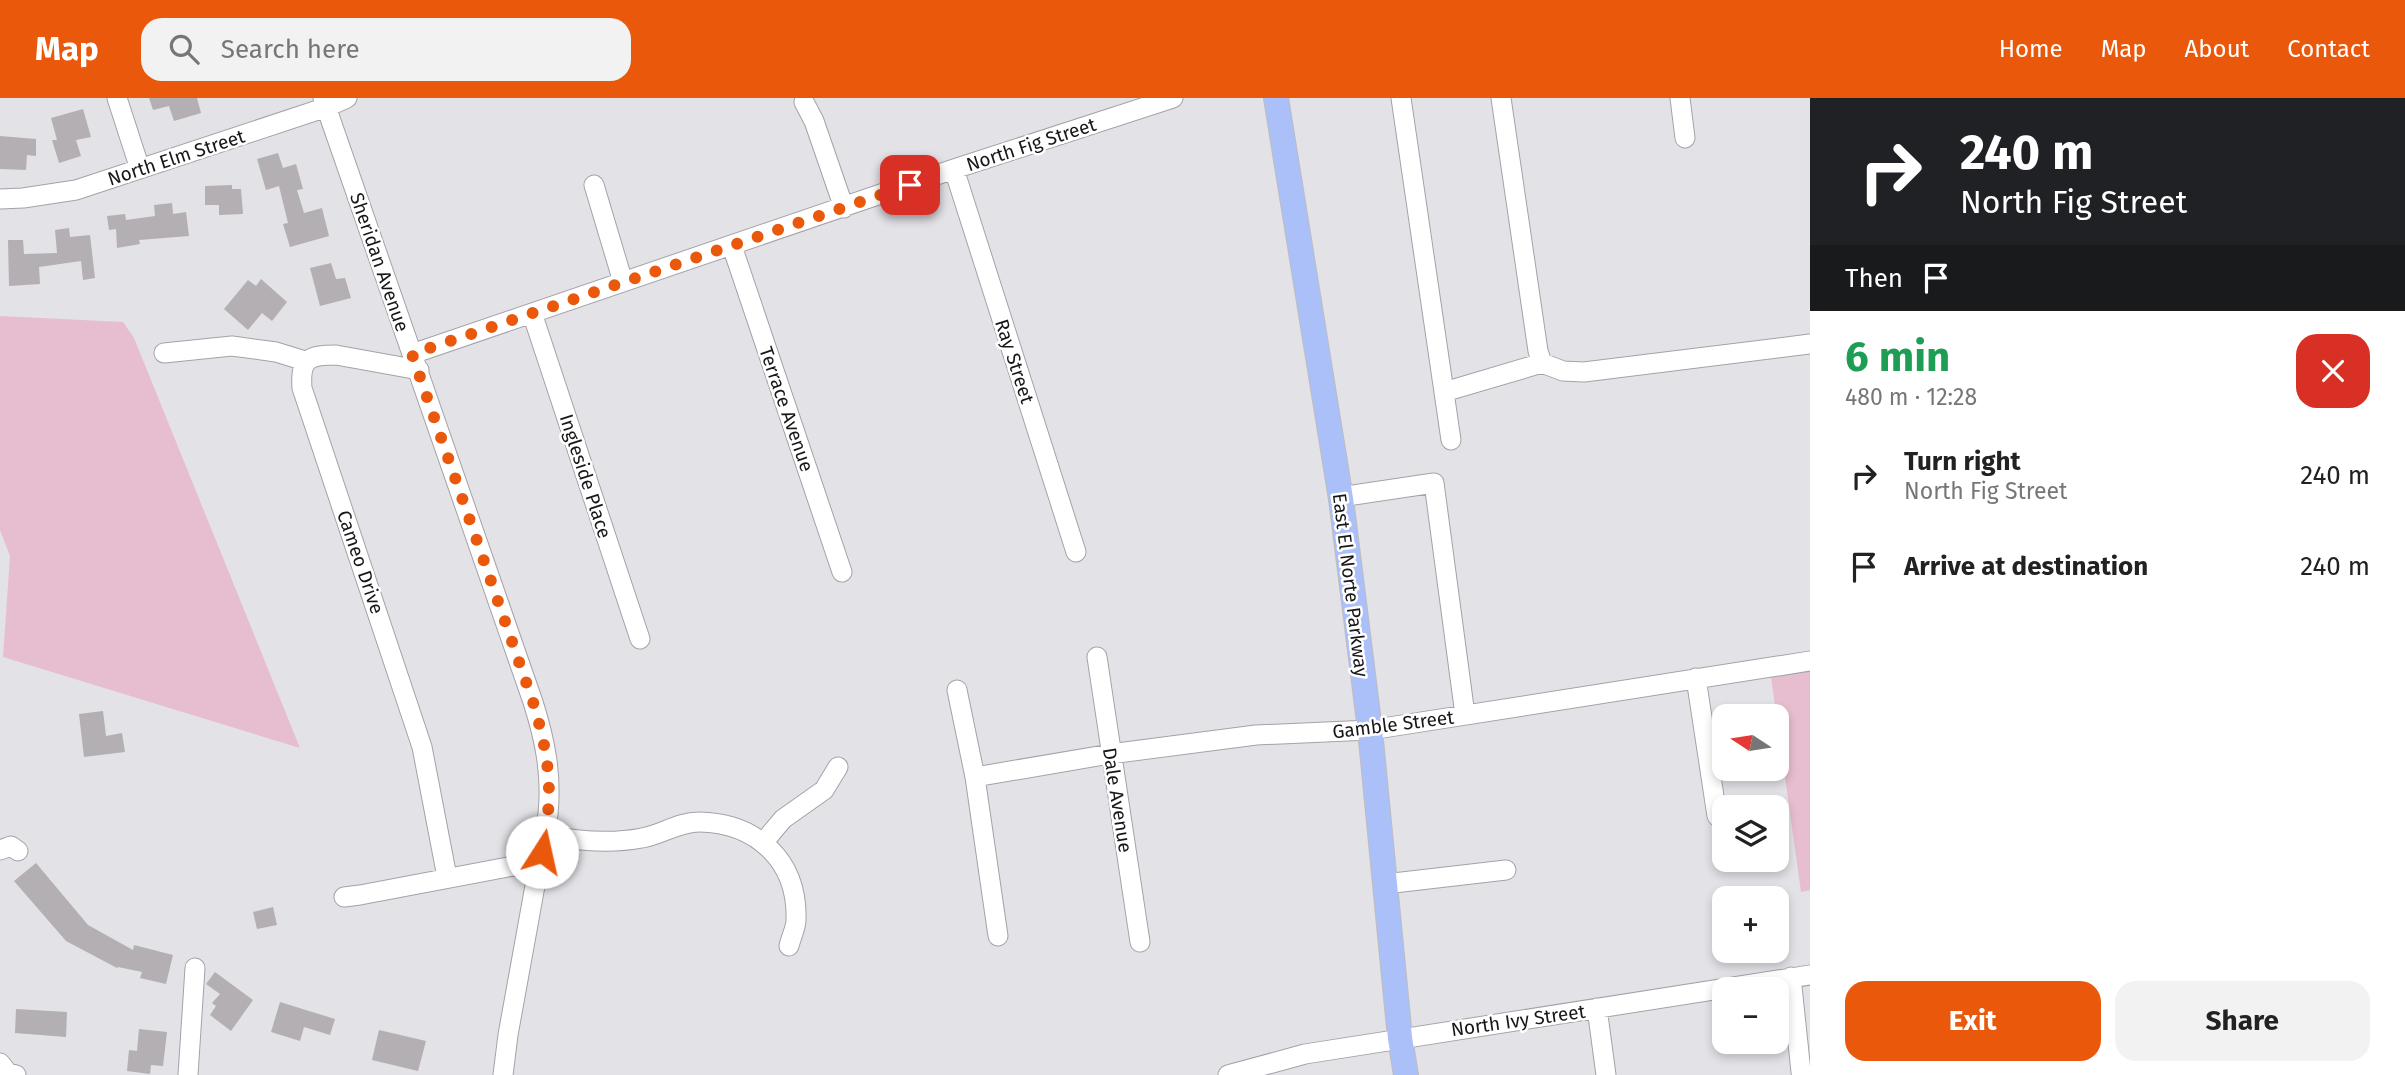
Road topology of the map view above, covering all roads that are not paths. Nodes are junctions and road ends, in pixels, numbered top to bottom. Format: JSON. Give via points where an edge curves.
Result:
{"nodes":[{"id":1,"x":117,"y":98,"type":"edge"},
{"id":2,"x":347,"y":98,"type":"edge"},
{"id":3,"x":1173,"y":98,"type":"edge"},
{"id":4,"x":1276,"y":98,"type":"edge"},
{"id":5,"x":1401,"y":98,"type":"edge"},
{"id":6,"x":1501,"y":98,"type":"edge"},
{"id":7,"x":1680,"y":98,"type":"edge"},
{"id":8,"x":804,"y":102,"type":"dead end"},
{"id":9,"x":325,"y":103,"type":"edge"},
{"id":10,"x":1685,"y":138,"type":"dead end"},
{"id":11,"x":141,"y":169,"type":"junction"},
{"id":12,"x":954,"y":169,"type":"junction"},
{"id":13,"x":594,"y":185,"type":"dead end"},
{"id":14,"x":0,"y":199,"type":"edge"},
{"id":15,"x":844,"y":208,"type":"junction"},
{"id":16,"x":732,"y":246,"type":"junction"},
{"id":17,"x":623,"y":282,"type":"junction"},
{"id":18,"x":532,"y":313,"type":"junction"},
{"id":19,"x":1810,"y":344,"type":"edge"},
{"id":20,"x":164,"y":353,"type":"dead end"},
{"id":21,"x":305,"y":361,"type":"junction"},
{"id":22,"x":415,"y":362,"type":"junction"},
{"id":23,"x":1542,"y":363,"type":"junction"},
{"id":24,"x":1444,"y":392,"type":"junction"},
{"id":25,"x":1451,"y":440,"type":"dead end"},
{"id":26,"x":1340,"y":497,"type":"junction"},
{"id":27,"x":1076,"y":552,"type":"dead end"},
{"id":28,"x":842,"y":572,"type":"dead end"},
{"id":29,"x":640,"y":639,"type":"dead end"},
{"id":30,"x":1097,"y":657,"type":"dead end"},
{"id":31,"x":1810,"y":661,"type":"edge"},
{"id":32,"x":1696,"y":678,"type":"junction"},
{"id":33,"x":957,"y":690,"type":"dead end"},
{"id":34,"x":1465,"y":715,"type":"junction"},
{"id":35,"x":1370,"y":730,"type":"junction"},
{"id":36,"x":1110,"y":754,"type":"junction"},
{"id":37,"x":838,"y":767,"type":"dead end"},
{"id":38,"x":975,"y":777,"type":"junction"},
{"id":39,"x":1714,"y":795,"type":"edge"},
{"id":40,"x":545,"y":835,"type":"junction"},
{"id":41,"x":763,"y":843,"type":"junction"},
{"id":42,"x":538,"y":870,"type":"junction"},
{"id":43,"x":1506,"y":870,"type":"dead end"},
{"id":44,"x":447,"y":877,"type":"junction"},
{"id":45,"x":1385,"y":884,"type":"junction"},
{"id":46,"x":344,"y":897,"type":"dead end"},
{"id":47,"x":998,"y":936,"type":"dead end"},
{"id":48,"x":1140,"y":942,"type":"dead end"},
{"id":49,"x":789,"y":946,"type":"dead end"},
{"id":50,"x":195,"y":968,"type":"dead end"},
{"id":51,"x":1801,"y":976,"type":"edge"},
{"id":52,"x":1597,"y":1009,"type":"junction"},
{"id":53,"x":1400,"y":1038,"type":"junction"},
{"id":54,"x":0,"y":1063,"type":"edge"},
{"id":55,"x":1801,"y":1072,"type":"dead end"},
{"id":56,"x":16,"y":1075,"type":"edge"},
{"id":57,"x":188,"y":1075,"type":"edge"},
{"id":58,"x":503,"y":1075,"type":"edge"},
{"id":59,"x":1228,"y":1075,"type":"edge"},
{"id":60,"x":1406,"y":1075,"type":"edge"},
{"id":61,"x":1606,"y":1075,"type":"edge"}],
"edges":[{"from":1,"to":11,"type":"street"},
{"from":2,"to":9,"type":"street","name":"North Elm Street"},
{"from":3,"to":12,"type":"street","name":"North Fig Street"},
{"from":4,"to":26,"type":"main road","name":"East El Norte Parkway"},
{"from":5,"to":24,"type":"street"},
{"from":6,"to":23,"type":"street"},
{"from":7,"to":10,"type":"street"},
{"from":8,"to":15,"type":"street"},
{"from":9,"to":11,"type":"street","name":"North Elm Street"},
{"from":9,"to":22,"type":"street","name":"Sheridan Avenue"},
{"from":11,"to":14,"type":"street","name":"North Elm Street","via":[[76,190]]},
{"from":12,"to":15,"type":"street","name":"North Fig Street"},
{"from":12,"to":27,"type":"street","name":"Ray Street"},
{"from":13,"to":17,"type":"street"},
{"from":15,"to":16,"type":"street","name":"North Fig Street"},
{"from":16,"to":17,"type":"street","name":"North Fig Street"},
{"from":16,"to":28,"type":"street","name":"Terrace Avenue"},
{"from":17,"to":18,"type":"street","name":"North Fig Street"},
{"from":18,"to":22,"type":"street","name":"North Fig Street"},
{"from":18,"to":29,"type":"street","name":"Ingleside Place"},
{"from":19,"to":23,"type":"street","via":[[1584,372]]},
{"from":20,"to":21,"type":"street","via":[[232,346]]},
{"from":21,"to":22,"type":"street","via":[[336,355]]},
{"from":21,"to":44,"type":"street","name":"Cameo Drive","via":[[302,388],[422,747]]},
{"from":22,"to":40,"type":"street","name":"Sheridan Avenue","via":[[544,738],[550,781]]},
{"from":23,"to":24,"type":"street"},
{"from":24,"to":25,"type":"street"},
{"from":26,"to":34,"type":"street","via":[[1434,483]]},
{"from":26,"to":35,"type":"main road","name":"East El Norte Parkway"},
{"from":30,"to":36,"type":"street","name":"Dale Avenue"},
{"from":31,"to":32,"type":"street","name":"Gamble Street"},
{"from":32,"to":34,"type":"street","name":"Gamble Street"},
{"from":32,"to":39,"type":"street"},
{"from":33,"to":38,"type":"street"},
{"from":34,"to":35,"type":"street","name":"Gamble Street"},
{"from":35,"to":36,"type":"street","name":"Gamble Street","via":[[1256,735]]},
{"from":35,"to":45,"type":"main road","name":"East El Norte Parkway"},
{"from":36,"to":38,"type":"street","name":"Gamble Street"},
{"from":36,"to":48,"type":"street","name":"Dale Avenue"},
{"from":37,"to":41,"type":"street","via":[[824,790],[783,820]]},
{"from":38,"to":47,"type":"street"},
{"from":40,"to":41,"type":"street","via":[[611,841],[644,838],[697,822],[734,827]]},
{"from":40,"to":42,"type":"street","name":"Sheridan Avenue"},
{"from":41,"to":49,"type":"street","via":[[784,865],[793,886],[796,922]]},
{"from":42,"to":44,"type":"street","via":[[513,866]]},
{"from":42,"to":58,"type":"street","name":"Sheridan Avenue"},
{"from":43,"to":45,"type":"street"},
{"from":44,"to":46,"type":"street"},
{"from":45,"to":53,"type":"main road","name":"East El Norte Parkway"},
{"from":50,"to":57,"type":"street"},
{"from":51,"to":52,"type":"street","name":"North Ivy Street"},
{"from":51,"to":55,"type":"street"},
{"from":52,"to":53,"type":"street","name":"North Ivy Street"},
{"from":52,"to":61,"type":"street"},
{"from":53,"to":59,"type":"street","name":"North Ivy Street","via":[[1305,1054]]},
{"from":53,"to":60,"type":"main road","name":"East El Norte Parkway"},
{"from":54,"to":56,"type":"street"}]}
